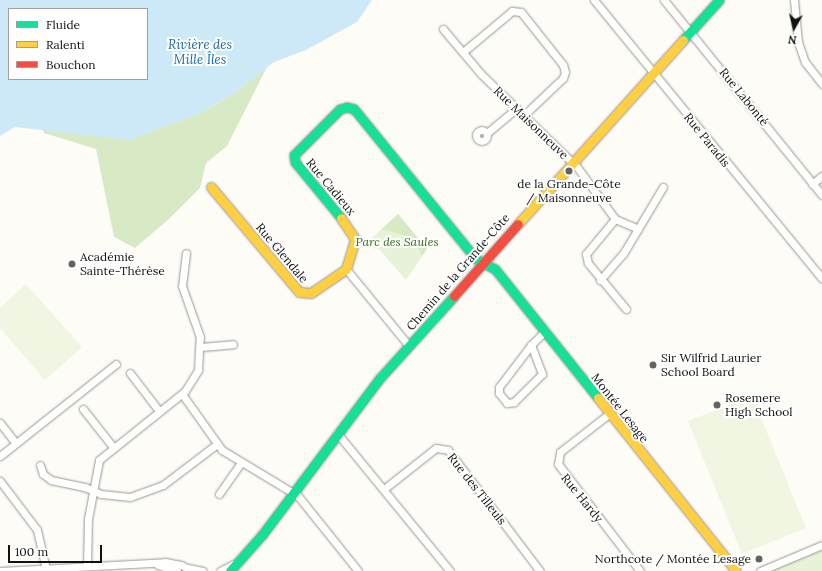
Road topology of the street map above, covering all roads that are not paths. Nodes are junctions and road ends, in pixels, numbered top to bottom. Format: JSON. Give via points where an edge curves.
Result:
{"nodes":[{"id":1,"x":594,"y":0,"type":"edge"},
{"id":2,"x":664,"y":0,"type":"edge"},
{"id":3,"x":719,"y":0,"type":"edge"},
{"id":4,"x":796,"y":1,"type":"edge"},
{"id":5,"x":443,"y":30,"type":"dead end"},
{"id":6,"x":690,"y":32,"type":"junction"},
{"id":7,"x":463,"y":52,"type":"junction"},
{"id":8,"x":652,"y":73,"type":"junction"},
{"id":9,"x":822,"y":84,"type":"edge"},
{"id":10,"x":516,"y":109,"type":"junction"},
{"id":11,"x":523,"y":116,"type":"junction"},
{"id":12,"x":487,"y":133,"type":"dead end"},
{"id":13,"x":571,"y":162,"type":"junction"},
{"id":14,"x":822,"y":176,"type":"edge"},
{"id":15,"x":812,"y":184,"type":"junction"},
{"id":16,"x":212,"y":187,"type":"dead end"},
{"id":17,"x":663,"y":187,"type":"dead end"},
{"id":18,"x":822,"y":195,"type":"edge"},
{"id":19,"x":615,"y":219,"type":"junction"},
{"id":20,"x":638,"y":229,"type":"junction"},
{"id":21,"x":186,"y":253,"type":"dead end"},
{"id":22,"x":483,"y":262,"type":"junction"},
{"id":23,"x":346,"y":269,"type":"junction"},
{"id":24,"x":822,"y":279,"type":"edge"},
{"id":25,"x":600,"y":280,"type":"junction"},
{"id":26,"x":626,"y":309,"type":"dead end"},
{"id":27,"x":545,"y":331,"type":"junction"},
{"id":28,"x":233,"y":344,"type":"dead end"},
{"id":29,"x":531,"y":345,"type":"junction"},
{"id":30,"x":409,"y":346,"type":"junction"},
{"id":31,"x":201,"y":347,"type":"junction"},
{"id":32,"x":116,"y":364,"type":"dead end"},
{"id":33,"x":130,"y":373,"type":"dead end"},
{"id":34,"x":182,"y":394,"type":"junction"},
{"id":35,"x":83,"y":410,"type":"dead end"},
{"id":36,"x":159,"y":411,"type":"junction"},
{"id":37,"x":610,"y":413,"type":"junction"},
{"id":38,"x":0,"y":423,"type":"edge"},
{"id":39,"x":337,"y":433,"type":"junction"},
{"id":40,"x":15,"y":442,"type":"junction"},
{"id":41,"x":217,"y":444,"type":"junction"},
{"id":42,"x":113,"y":447,"type":"junction"},
{"id":43,"x":0,"y":456,"type":"edge"},
{"id":44,"x":240,"y":464,"type":"junction"},
{"id":45,"x":40,"y":465,"type":"dead end"},
{"id":46,"x":0,"y":481,"type":"edge"},
{"id":47,"x":384,"y":489,"type":"junction"},
{"id":48,"x":92,"y":490,"type":"junction"},
{"id":49,"x":219,"y":494,"type":"dead end"},
{"id":50,"x":292,"y":494,"type":"junction"},
{"id":51,"x":822,"y":545,"type":"edge"},
{"id":52,"x":150,"y":563,"type":"junction"},
{"id":53,"x":238,"y":563,"type":"junction"},
{"id":54,"x":87,"y":566,"type":"junction"},
{"id":55,"x":46,"y":568,"type":"junction"},
{"id":56,"x":62,"y":570,"type":"edge"},
{"id":57,"x":191,"y":570,"type":"edge"},
{"id":58,"x":1,"y":571,"type":"edge"},
{"id":59,"x":177,"y":571,"type":"edge"},
{"id":60,"x":203,"y":571,"type":"edge"},
{"id":61,"x":220,"y":571,"type":"edge"},
{"id":62,"x":230,"y":571,"type":"edge"},
{"id":63,"x":358,"y":571,"type":"edge"},
{"id":64,"x":450,"y":571,"type":"edge"},
{"id":65,"x":540,"y":571,"type":"edge"},
{"id":66,"x":640,"y":571,"type":"edge"},
{"id":67,"x":736,"y":571,"type":"edge"},
{"id":68,"x":760,"y":571,"type":"edge"}],
"edges":[{"from":1,"to":8,"type":"street","name":"Rue Paradis"},
{"from":2,"to":6,"type":"street","name":"Rue Labonté"},
{"from":3,"to":6,"type":"street","name":"Chemin de la Grande-Côte"},
{"from":4,"to":9,"type":"street","via":[[798,42],[806,62]]},
{"from":5,"to":7,"type":"street","name":"Rue Maisonneuve"},
{"from":6,"to":8,"type":"street","name":"Chemin de la Grande-Côte"},
{"from":6,"to":15,"type":"street","name":"Rue Labonté"},
{"from":7,"to":10,"type":"street","name":"Rue Maisonneuve"},
{"from":7,"to":11,"type":"street","via":[[512,11],[521,12],[566,72],[563,78]]},
{"from":8,"to":13,"type":"street","name":"Chemin de la Grande-Côte"},
{"from":8,"to":24,"type":"street","name":"Rue Paradis"},
{"from":10,"to":11,"type":"street","name":"Rue Maisonneuve"},
{"from":10,"to":12,"type":"street"},
{"from":11,"to":13,"type":"street","name":"Rue Maisonneuve"},
{"from":13,"to":19,"type":"street","name":"Rue Maisonneuve"},
{"from":13,"to":22,"type":"street","name":"Chemin de la Grande-Côte"},
{"from":14,"to":15,"type":"street"},
{"from":15,"to":18,"type":"street","name":"Rue Labonté"},
{"from":16,"to":23,"type":"street","name":"Rue Glendale","via":[[300,293],[311,293]]},
{"from":17,"to":20,"type":"street"},
{"from":19,"to":20,"type":"street","name":"Rue Maisonneuve"},
{"from":19,"to":25,"type":"street","via":[[586,254],[587,262]]},
{"from":20,"to":25,"type":"street","via":[[617,262]]},
{"from":21,"to":31,"type":"street","via":[[182,288],[198,330]]},
{"from":22,"to":23,"type":"street","name":"Rue Cadieux","via":[[476,259],[356,110],[347,106],[340,109],[298,148],[294,157],[353,232],[354,244]]},
{"from":22,"to":27,"type":"street","name":"Montée Lesage","via":[[491,265]]},
{"from":22,"to":30,"type":"street","name":"Chemin de la Grande-Côte"},
{"from":23,"to":30,"type":"street"},
{"from":25,"to":26,"type":"street"},
{"from":27,"to":29,"type":"street"},
{"from":27,"to":37,"type":"street","name":"Montée Lesage"},
{"from":28,"to":31,"type":"street"},
{"from":29,"to":29,"type":"street","via":[[499,387],[499,393],[507,403],[514,402],[542,374]]},
{"from":30,"to":39,"type":"street","name":"Chemin de la Grande-Côte"},
{"from":31,"to":34,"type":"street","via":[[196,376]]},
{"from":32,"to":40,"type":"street"},
{"from":33,"to":36,"type":"street"},
{"from":34,"to":36,"type":"street"},
{"from":34,"to":41,"type":"street"},
{"from":35,"to":42,"type":"street"},
{"from":36,"to":42,"type":"street"},
{"from":37,"to":66,"type":"street","name":"Rue Hardy","via":[[560,452],[558,464]]},
{"from":37,"to":67,"type":"street","name":"Montée Lesage"},
{"from":38,"to":40,"type":"street"},
{"from":39,"to":47,"type":"street"},
{"from":39,"to":50,"type":"street","name":"Chemin de la Grande-Côte"},
{"from":40,"to":43,"type":"street"},
{"from":41,"to":44,"type":"street"},
{"from":41,"to":48,"type":"street","via":[[180,474],[147,493],[124,497]]},
{"from":42,"to":48,"type":"street","via":[[98,463]]},
{"from":44,"to":49,"type":"street"},
{"from":44,"to":50,"type":"street"},
{"from":45,"to":48,"type":"street","via":[[48,478]]},
{"from":46,"to":55,"type":"street","via":[[37,530]]},
{"from":47,"to":64,"type":"street"},
{"from":47,"to":65,"type":"street","name":"Rue des Tilleuls","via":[[436,448],[448,450]]},
{"from":48,"to":54,"type":"street","via":[[87,531]]},
{"from":50,"to":53,"type":"street","name":"Chemin de la Grande-Côte"},
{"from":50,"to":63,"type":"street"},
{"from":51,"to":68,"type":"street"},
{"from":52,"to":54,"type":"street"},
{"from":52,"to":57,"type":"street","via":[[172,563]]},
{"from":52,"to":59,"type":"street"},
{"from":53,"to":61,"type":"street"},
{"from":53,"to":62,"type":"street","name":"Chemin de la Grande-Côte"},
{"from":54,"to":56,"type":"street"},
{"from":55,"to":56,"type":"street"},
{"from":55,"to":58,"type":"street"},
{"from":57,"to":60,"type":"street"}]}
